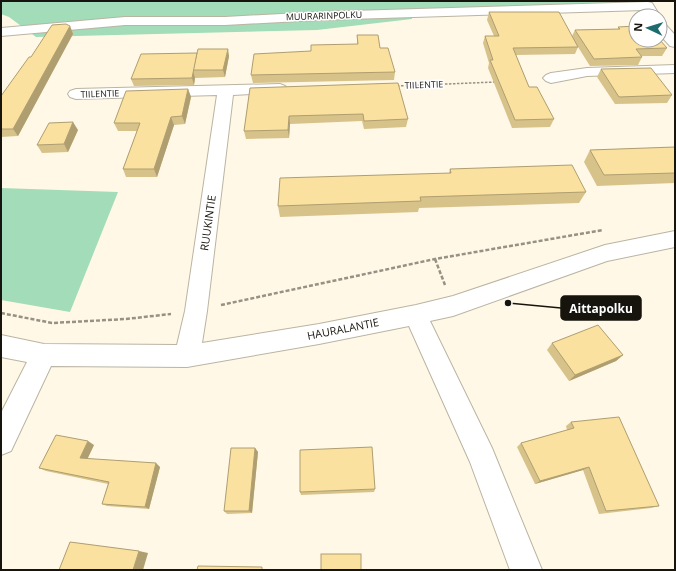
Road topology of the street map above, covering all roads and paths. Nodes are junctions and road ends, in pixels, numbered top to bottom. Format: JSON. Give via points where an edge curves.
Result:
{"nodes":[{"id":1,"x":628,"y":11,"type":"edge"},
{"id":2,"x":1,"y":32,"type":"edge"},
{"id":3,"x":668,"y":36,"type":"edge"},
{"id":4,"x":675,"y":43,"type":"edge"},
{"id":5,"x":675,"y":69,"type":"edge"},
{"id":6,"x":551,"y":78,"type":"dead end"},
{"id":7,"x":497,"y":82,"type":"edge"},
{"id":8,"x":394,"y":86,"type":"edge"},
{"id":9,"x":295,"y":89,"type":"edge"},
{"id":10,"x":226,"y":90,"type":"junction"},
{"id":11,"x":76,"y":94,"type":"dead end"},
{"id":12,"x":606,"y":229,"type":"dead end"},
{"id":13,"x":675,"y":239,"type":"edge"},
{"id":14,"x":196,"y":310,"type":"junction"},
{"id":15,"x":1,"y":313,"type":"edge"},
{"id":16,"x":416,"y":314,"type":"junction"},
{"id":17,"x":1,"y":346,"type":"edge"},
{"id":18,"x":44,"y":355,"type":"junction"},
{"id":19,"x":187,"y":356,"type":"junction"},
{"id":20,"x":1,"y":441,"type":"edge"},
{"id":21,"x":526,"y":570,"type":"edge"}],
"edges":[{"from":1,"to":2,"type":"street","name":"MUURARINPOLKU","via":[[552,10],[225,21],[125,21]]},
{"from":3,"to":4,"type":"street"},
{"from":5,"to":6,"type":"street","via":[[587,72]]},
{"from":7,"to":8,"type":"path","name":"TIILENTIE"},
{"from":9,"to":10,"type":"street","name":"TIILENTIE"},
{"from":10,"to":11,"type":"street","name":"TIILENTIE"},
{"from":10,"to":14,"type":"street","name":"RUUKINTIE"},
{"from":12,"to":14,"type":"path","via":[[436,259]]},
{"from":13,"to":16,"type":"street","name":"HAURALANTIE","via":[[605,252],[453,306]]},
{"from":14,"to":15,"type":"path","via":[[126,319],[52,323]]},
{"from":14,"to":19,"type":"street","name":"RUUKINTIE"},
{"from":16,"to":19,"type":"street","name":"HAURALANTIE","via":[[319,334]]},
{"from":16,"to":21,"type":"street","via":[[482,458]]},
{"from":17,"to":18,"type":"street","name":"HAURALANTIE"},
{"from":18,"to":19,"type":"street","name":"HAURALANTIE"},
{"from":18,"to":20,"type":"street"}]}
